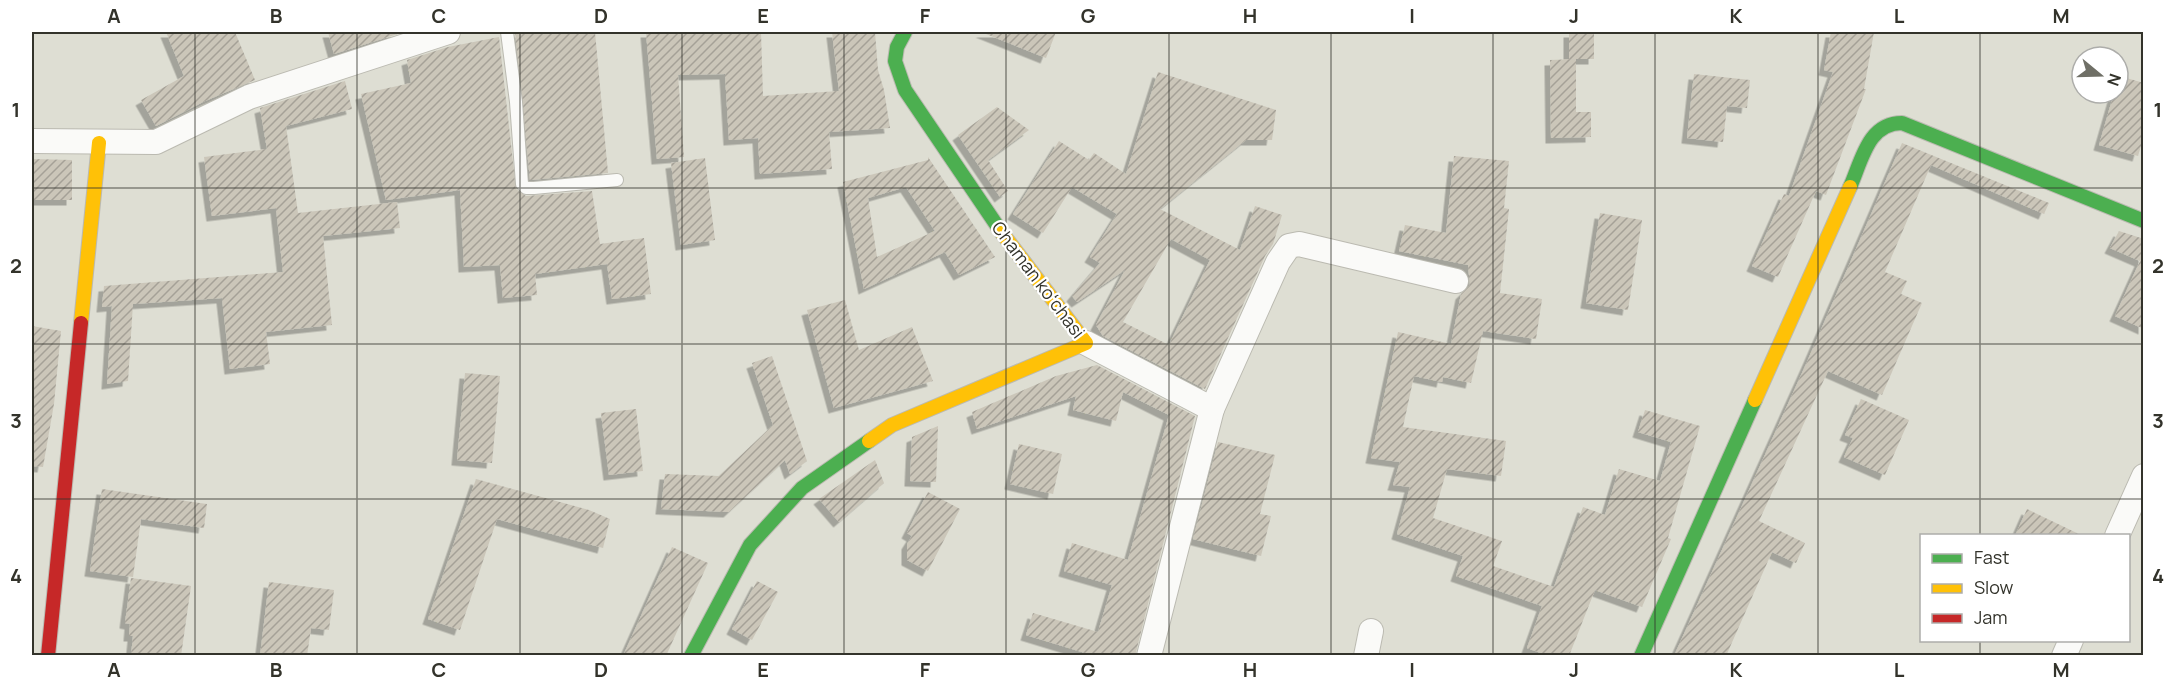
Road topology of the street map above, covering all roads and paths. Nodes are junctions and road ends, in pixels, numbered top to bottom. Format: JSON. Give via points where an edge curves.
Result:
{"nodes":[{"id":1,"x":447,"y":32,"type":"edge"},
{"id":2,"x":507,"y":32,"type":"edge"},
{"id":3,"x":905,"y":32,"type":"edge"},
{"id":4,"x":32,"y":141,"type":"edge"},
{"id":5,"x":99,"y":143,"type":"junction"},
{"id":6,"x":617,"y":180,"type":"dead end"},
{"id":7,"x":2144,"y":221,"type":"edge"},
{"id":8,"x":1456,"y":281,"type":"dead end"},
{"id":9,"x":1086,"y":343,"type":"junction"},
{"id":10,"x":1212,"y":409,"type":"junction"},
{"id":11,"x":2144,"y":476,"type":"edge"},
{"id":12,"x":2118,"y":534,"type":"edge"},
{"id":13,"x":1371,"y":632,"type":"dead end"},
{"id":14,"x":2070,"y":642,"type":"edge"},
{"id":15,"x":48,"y":656,"type":"edge"},
{"id":16,"x":691,"y":656,"type":"edge"},
{"id":17,"x":1149,"y":656,"type":"edge"},
{"id":18,"x":1366,"y":656,"type":"edge"},
{"id":19,"x":1641,"y":656,"type":"edge"},
{"id":20,"x":2064,"y":656,"type":"edge"}],
"edges":[{"from":1,"to":5,"type":"street","via":[[249,97],[156,142]]},
{"from":2,"to":6,"type":"lane","via":[[522,184],[534,188]]},
{"from":3,"to":9,"type":"street","name":"Chaman koʻchasi","via":[[895,46],[894,66],[905,90],[1001,231]]},
{"from":4,"to":5,"type":"street"},
{"from":5,"to":15,"type":"street"},
{"from":7,"to":19,"type":"street","via":[[1902,123],[1888,123],[1874,133]]},
{"from":8,"to":10,"type":"street","via":[[1299,244],[1289,246],[1278,262]]},
{"from":9,"to":10,"type":"street","name":"Chaman koʻchasi"},
{"from":9,"to":16,"type":"street","via":[[892,425],[802,488],[750,545]]},
{"from":10,"to":17,"type":"street"},
{"from":11,"to":12,"type":"street"},
{"from":13,"to":18,"type":"street"},
{"from":14,"to":20,"type":"street"}]}
